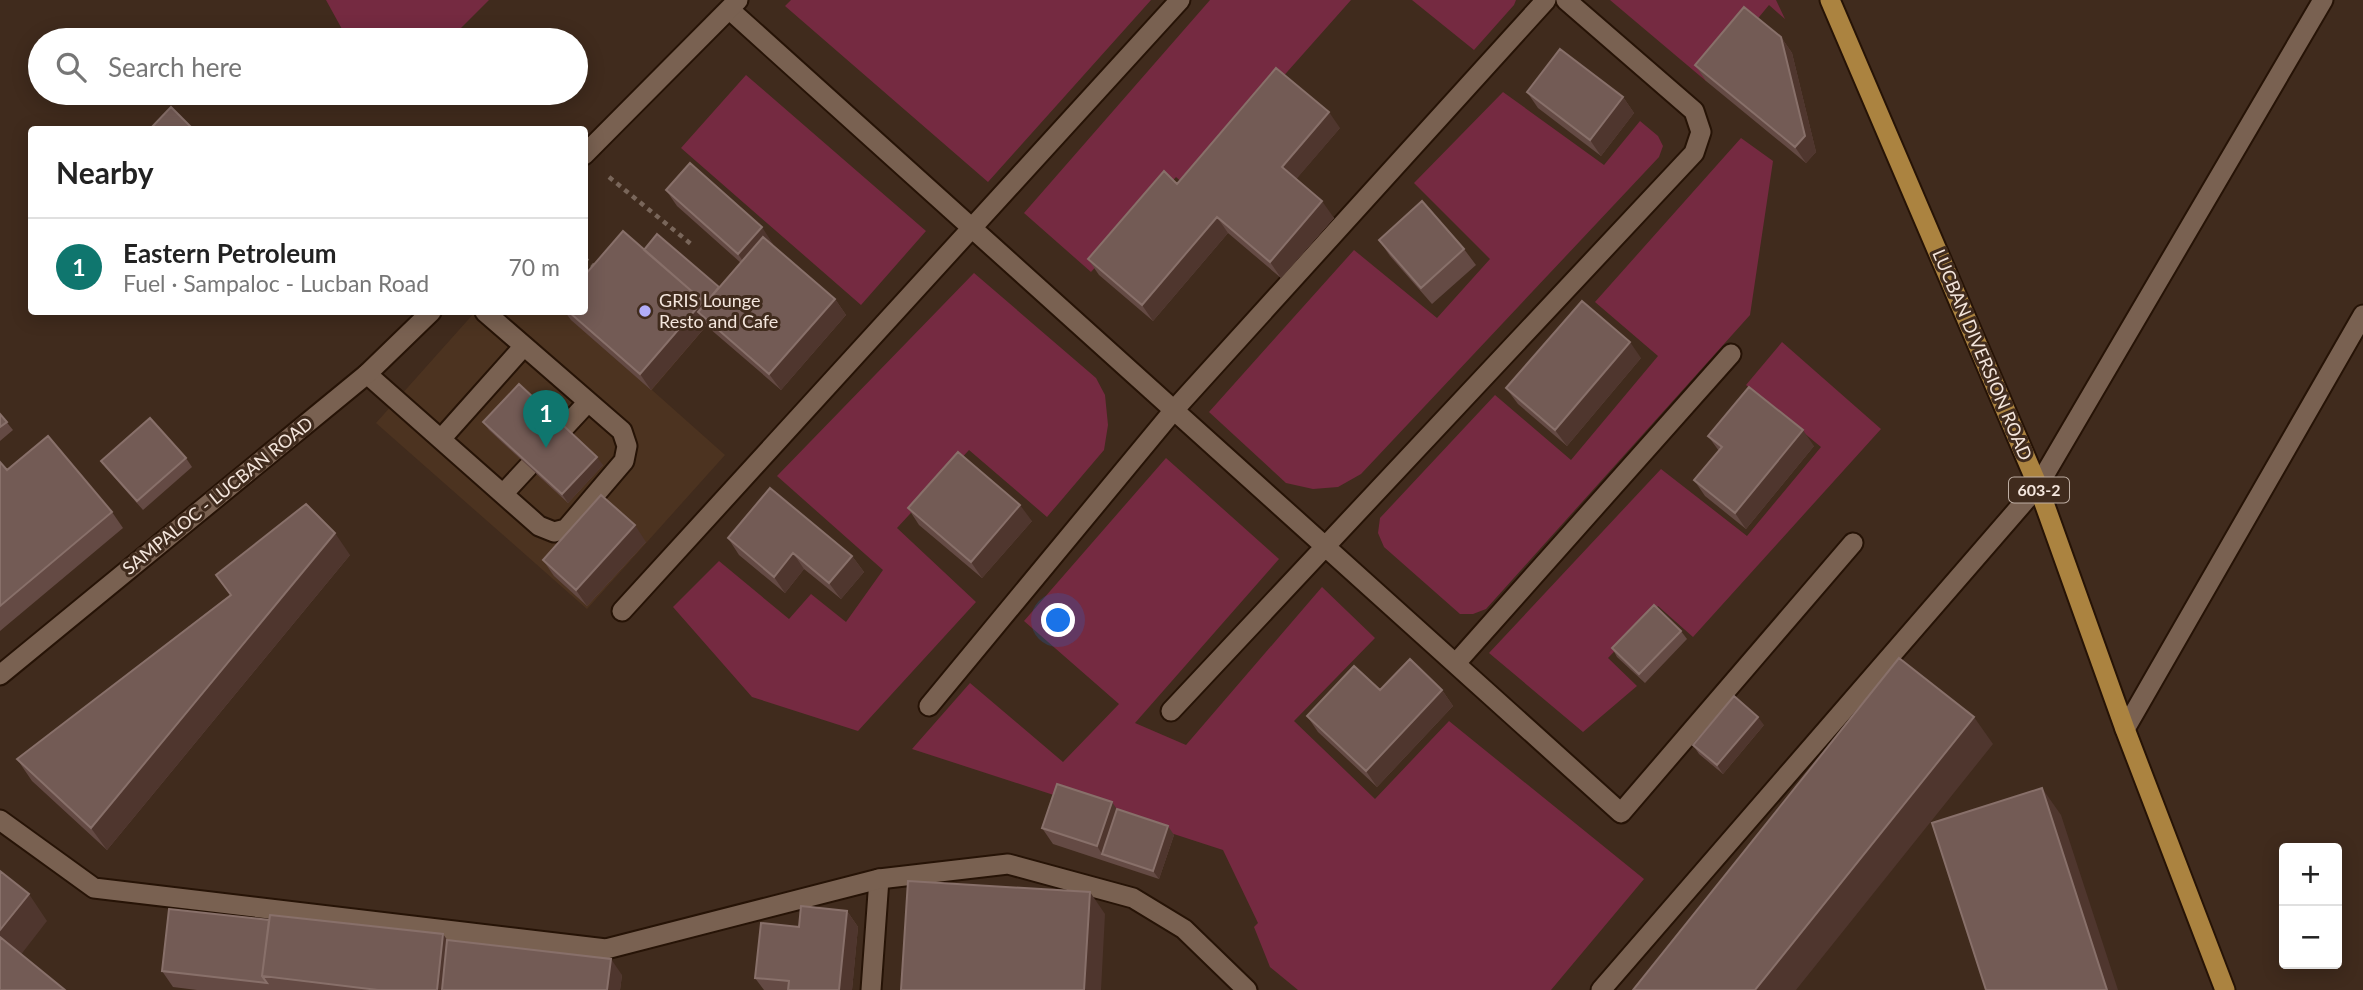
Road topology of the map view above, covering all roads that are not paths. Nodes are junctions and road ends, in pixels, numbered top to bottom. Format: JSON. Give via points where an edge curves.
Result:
{"nodes":[{"id":1,"x":1180,"y":0,"type":"edge"},
{"id":2,"x":1546,"y":0,"type":"edge"},
{"id":3,"x":1566,"y":0,"type":"edge"},
{"id":4,"x":1830,"y":0,"type":"edge"},
{"id":5,"x":2323,"y":0,"type":"edge"},
{"id":6,"x":734,"y":5,"type":"edge"},
{"id":7,"x":588,"y":151,"type":"edge"},
{"id":8,"x":972,"y":228,"type":"junction"},
{"id":9,"x":428,"y":315,"type":"edge"},
{"id":10,"x":488,"y":315,"type":"edge"},
{"id":11,"x":2363,"y":316,"type":"edge"},
{"id":12,"x":524,"y":346,"type":"junction"},
{"id":13,"x":1731,"y":354,"type":"dead end"},
{"id":14,"x":367,"y":374,"type":"junction"},
{"id":15,"x":588,"y":402,"type":"junction"},
{"id":16,"x":1174,"y":410,"type":"junction"},
{"id":17,"x":563,"y":429,"type":"edge"},
{"id":18,"x":440,"y":439,"type":"junction"},
{"id":19,"x":528,"y":467,"type":"edge"},
{"id":20,"x":2038,"y":485,"type":"junction"},
{"id":21,"x":503,"y":494,"type":"junction"},
{"id":22,"x":1853,"y":543,"type":"dead end"},
{"id":23,"x":1326,"y":546,"type":"junction"},
{"id":24,"x":622,"y":611,"type":"dead end"},
{"id":25,"x":1456,"y":663,"type":"junction"},
{"id":26,"x":0,"y":675,"type":"edge"},
{"id":27,"x":929,"y":706,"type":"dead end"},
{"id":28,"x":1171,"y":711,"type":"dead end"},
{"id":29,"x":2125,"y":729,"type":"junction"},
{"id":30,"x":0,"y":820,"type":"edge"},
{"id":31,"x":879,"y":879,"type":"junction"},
{"id":32,"x":872,"y":990,"type":"edge"},
{"id":33,"x":1247,"y":990,"type":"edge"},
{"id":34,"x":1601,"y":990,"type":"edge"},
{"id":35,"x":2225,"y":990,"type":"edge"}],
"edges":[{"from":1,"to":8,"type":"street"},
{"from":2,"to":16,"type":"street"},
{"from":3,"to":23,"type":"street","via":[[1693,111],[1701,132],[1693,153]]},
{"from":4,"to":20,"type":"main road","name":"LUCBAN DIVERSION ROAD","number":"603-2"},
{"from":5,"to":20,"type":"street"},
{"from":6,"to":7,"type":"street"},
{"from":6,"to":8,"type":"street"},
{"from":8,"to":16,"type":"street"},
{"from":8,"to":24,"type":"street"},
{"from":9,"to":14,"type":"street","name":"SAMPALOC - LUCBAN ROAD"},
{"from":10,"to":12,"type":"street"},
{"from":11,"to":29,"type":"street"},
{"from":12,"to":15,"type":"street"},
{"from":12,"to":18,"type":"street"},
{"from":13,"to":25,"type":"street"},
{"from":14,"to":18,"type":"street"},
{"from":14,"to":26,"type":"street","name":"SAMPALOC - LUCBAN ROAD"},
{"from":15,"to":17,"type":"street"},
{"from":15,"to":21,"type":"street","via":[[622,431],[627,446],[624,461],[566,529],[554,532],[539,526]]},
{"from":16,"to":23,"type":"street"},
{"from":16,"to":27,"type":"street"},
{"from":18,"to":21,"type":"street"},
{"from":19,"to":21,"type":"street"},
{"from":20,"to":29,"type":"main road","name":"LUCBAN DIVERSION ROAD","number":"603-2"},
{"from":20,"to":34,"type":"street"},
{"from":22,"to":25,"type":"street","via":[[1621,813]]},
{"from":23,"to":25,"type":"street"},
{"from":23,"to":28,"type":"street"},
{"from":29,"to":35,"type":"main road","name":"LUCBAN DIVERSION ROAD","number":"603-2"},
{"from":30,"to":31,"type":"street","via":[[94,888],[606,949]]},
{"from":31,"to":32,"type":"street"},
{"from":31,"to":33,"type":"street","via":[[1008,864],[1133,898],[1184,929]]}]}
